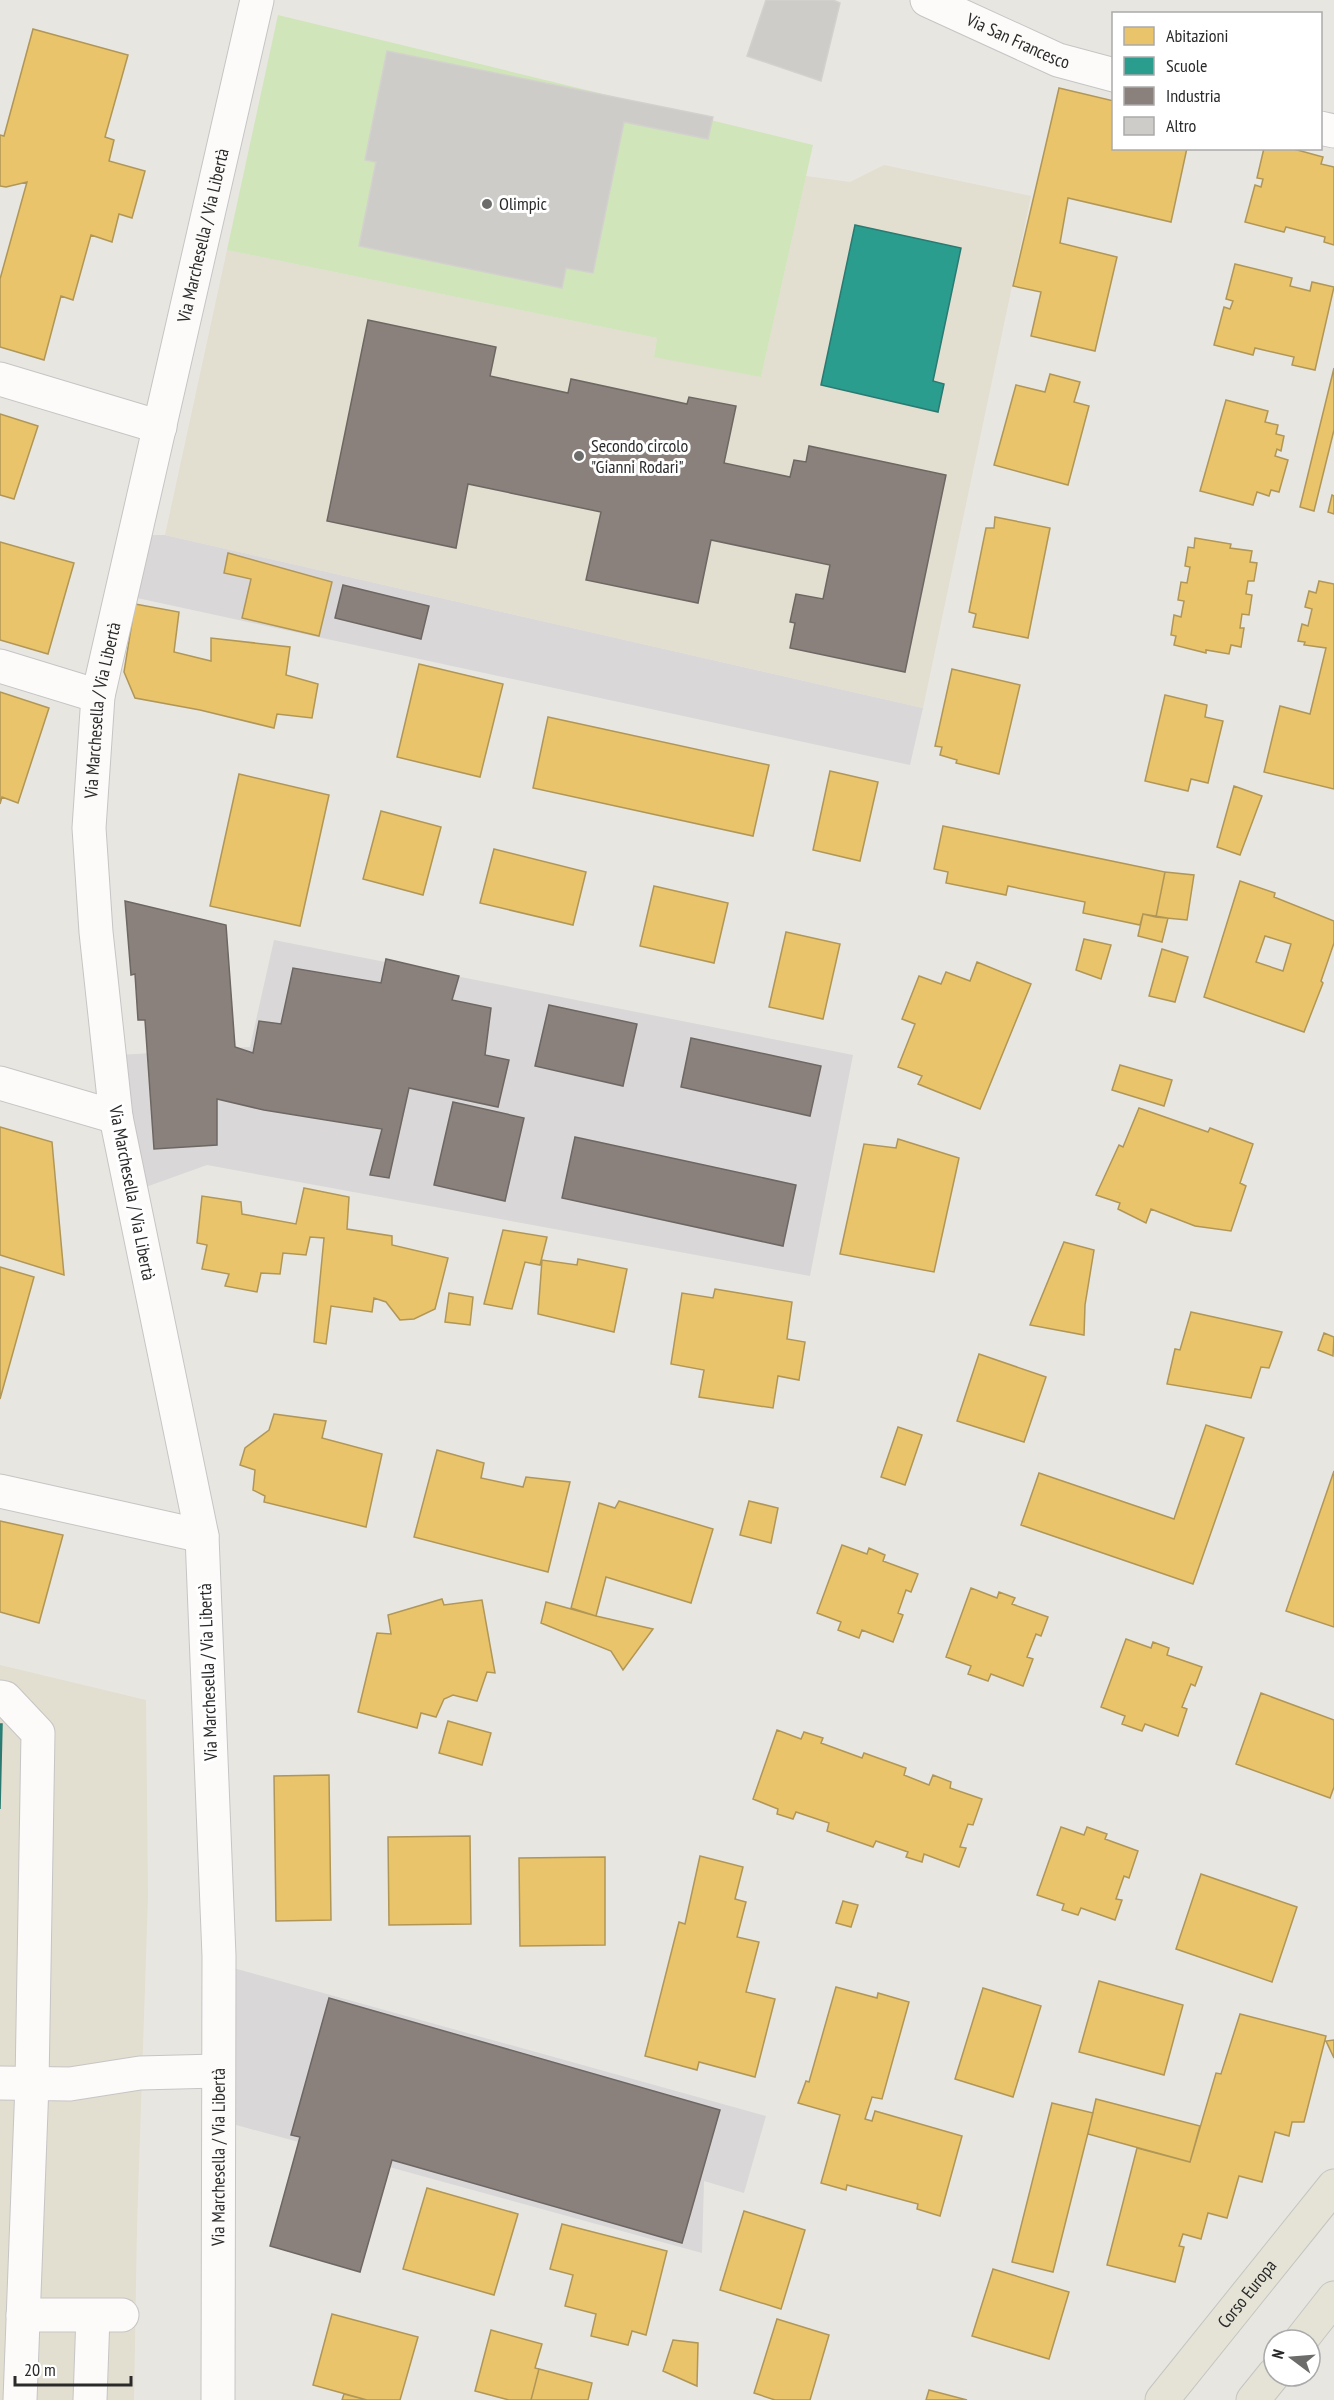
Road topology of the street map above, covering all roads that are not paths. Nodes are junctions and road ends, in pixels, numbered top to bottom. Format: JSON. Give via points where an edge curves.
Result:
{"nodes":[{"id":1,"x":257,"y":0,"type":"edge"},
{"id":2,"x":927,"y":0,"type":"edge"},
{"id":3,"x":1112,"y":75,"type":"edge"},
{"id":4,"x":0,"y":379,"type":"edge"},
{"id":5,"x":160,"y":427,"type":"junction"},
{"id":6,"x":0,"y":666,"type":"edge"},
{"id":7,"x":98,"y":696,"type":"junction"},
{"id":8,"x":0,"y":1083,"type":"edge"},
{"id":9,"x":116,"y":1117,"type":"junction"},
{"id":10,"x":0,"y":1491,"type":"edge"},
{"id":11,"x":202,"y":1536,"type":"junction"},
{"id":12,"x":0,"y":1697,"type":"edge"},
{"id":13,"x":217,"y":2071,"type":"junction"},
{"id":14,"x":0,"y":2084,"type":"edge"},
{"id":15,"x":32,"y":2084,"type":"junction"},
{"id":16,"x":1334,"y":2186,"type":"edge"},
{"id":17,"x":1334,"y":2298,"type":"edge"},
{"id":18,"x":23,"y":2315,"type":"junction"},
{"id":19,"x":1310,"y":2328,"type":"edge"},
{"id":20,"x":1263,"y":2388,"type":"edge"},
{"id":21,"x":20,"y":2400,"type":"edge"},
{"id":22,"x":90,"y":2400,"type":"edge"},
{"id":23,"x":218,"y":2400,"type":"edge"},
{"id":24,"x":1162,"y":2400,"type":"edge"},
{"id":25,"x":1253,"y":2400,"type":"edge"}],
"edges":[{"from":1,"to":5,"type":"street","name":"Via Marchesella / Via Libertà"},
{"from":2,"to":3,"type":"street","name":"Via San Francesco","via":[[1058,60]]},
{"from":4,"to":5,"type":"street"},
{"from":5,"to":7,"type":"street","name":"Via Marchesella / Via Libertà"},
{"from":6,"to":7,"type":"street"},
{"from":7,"to":9,"type":"street","name":"Via Marchesella / Via Libertà","via":[[89,828]]},
{"from":8,"to":9,"type":"street"},
{"from":9,"to":11,"type":"street","name":"Via Marchesella / Via Libertà"},
{"from":10,"to":11,"type":"street"},
{"from":11,"to":13,"type":"street","name":"Via Marchesella / Via Libertà","via":[[219,1956]]},
{"from":12,"to":15,"type":"street","via":[[38,1733]]},
{"from":13,"to":15,"type":"street","via":[[140,2073],[70,2084]]},
{"from":13,"to":23,"type":"street","name":"Via Marchesella / Via Libertà"},
{"from":14,"to":15,"type":"street"},
{"from":15,"to":18,"type":"street"},
{"from":16,"to":24,"type":"main road","name":"Corso Europa"},
{"from":17,"to":19,"type":"main road"},
{"from":18,"to":21,"type":"street"},
{"from":18,"to":22,"type":"street","via":[[108,2315]]},
{"from":20,"to":25,"type":"main road"}]}
